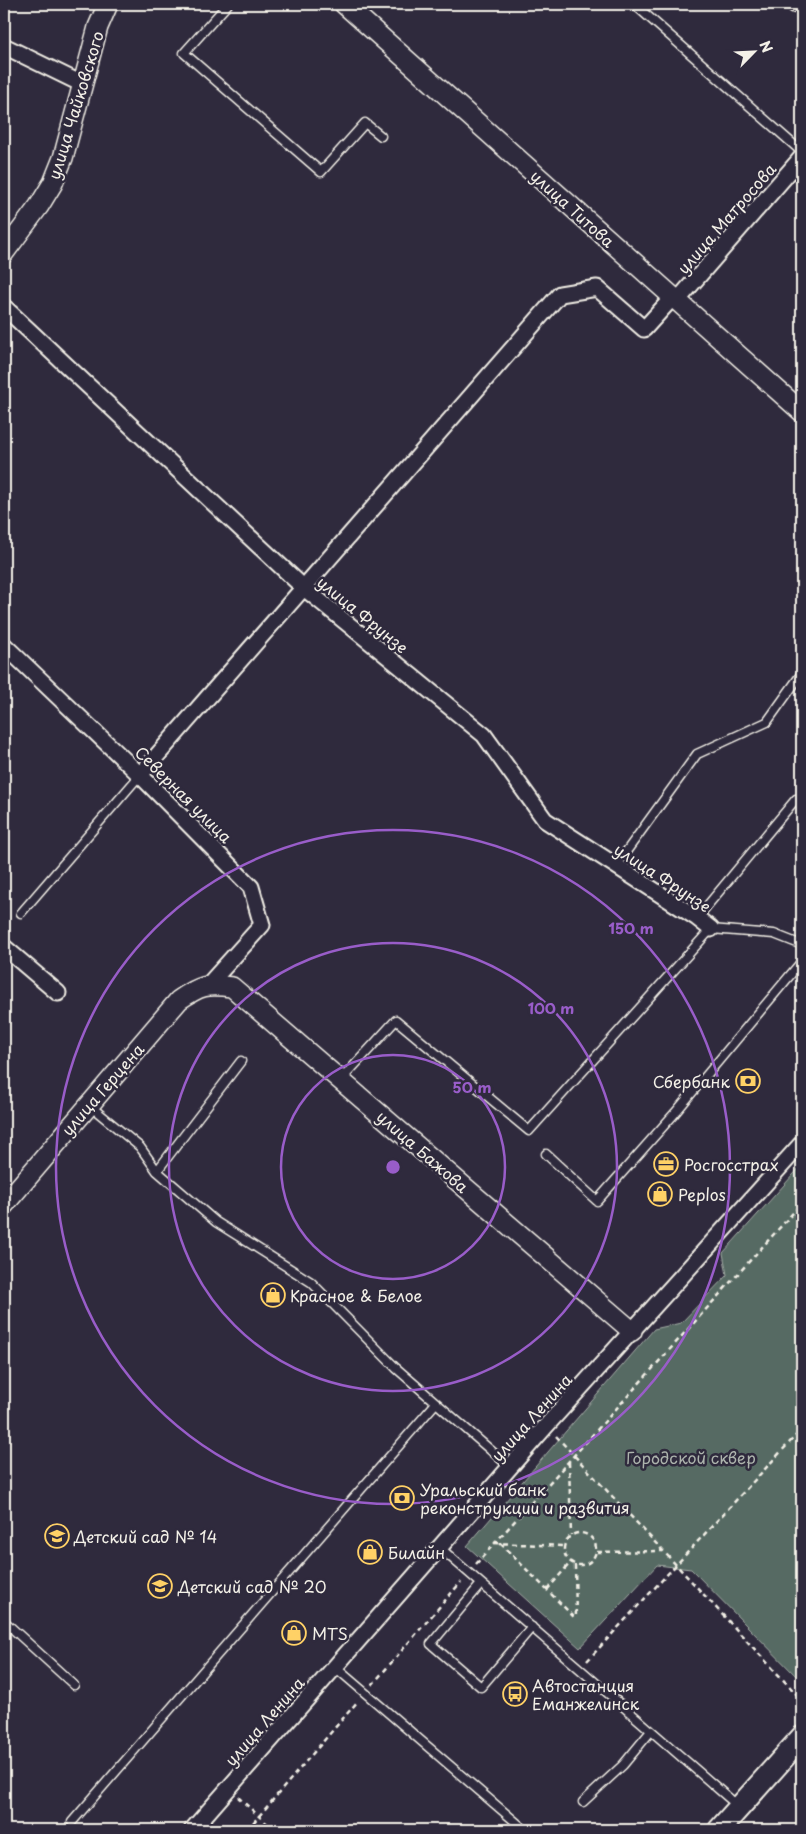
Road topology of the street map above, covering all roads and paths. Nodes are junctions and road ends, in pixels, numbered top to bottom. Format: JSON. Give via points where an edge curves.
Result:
{"nodes":[{"id":1,"x":108,"y":4,"type":"edge"},
{"id":2,"x":228,"y":4,"type":"edge"},
{"id":3,"x":344,"y":4,"type":"edge"},
{"id":4,"x":634,"y":4,"type":"edge"},
{"id":5,"x":789,"y":4,"type":"edge"},
{"id":6,"x":800,"y":4,"type":"edge"},
{"id":7,"x":4,"y":46,"type":"edge"},
{"id":8,"x":82,"y":84,"type":"junction"},
{"id":9,"x":382,"y":136,"type":"dead end"},
{"id":10,"x":802,"y":152,"type":"edge"},
{"id":11,"x":802,"y":158,"type":"edge"},
{"id":12,"x":4,"y":253,"type":"edge"},
{"id":13,"x":675,"y":299,"type":"junction"},
{"id":14,"x":4,"y":307,"type":"edge"},
{"id":15,"x":802,"y":412,"type":"edge"},
{"id":16,"x":304,"y":588,"type":"junction"},
{"id":17,"x":4,"y":645,"type":"edge"},
{"id":18,"x":802,"y":674,"type":"edge"},
{"id":19,"x":140,"y":775,"type":"junction"},
{"id":20,"x":796,"y":799,"type":"dead end"},
{"id":21,"x":615,"y":867,"type":"junction"},
{"id":22,"x":21,"y":913,"type":"dead end"},
{"id":23,"x":697,"y":918,"type":"junction"},
{"id":24,"x":710,"y":929,"type":"junction"},
{"id":25,"x":802,"y":945,"type":"edge"},
{"id":26,"x":4,"y":947,"type":"edge"},
{"id":27,"x":802,"y":961,"type":"edge"},
{"id":28,"x":209,"y":984,"type":"junction"},
{"id":29,"x":58,"y":994,"type":"dead end"},
{"id":30,"x":241,"y":1061,"type":"dead end"},
{"id":31,"x":342,"y":1080,"type":"junction"},
{"id":32,"x":89,"y":1105,"type":"junction"},
{"id":33,"x":802,"y":1143,"type":"edge"},
{"id":34,"x":546,"y":1154,"type":"dead end"},
{"id":35,"x":157,"y":1171,"type":"junction"},
{"id":36,"x":802,"y":1203,"type":"edge"},
{"id":37,"x":4,"y":1205,"type":"edge"},
{"id":38,"x":632,"y":1331,"type":"junction"},
{"id":39,"x":436,"y":1403,"type":"junction"},
{"id":40,"x":546,"y":1426,"type":"junction"},
{"id":41,"x":801,"y":1432,"type":"edge"},
{"id":42,"x":574,"y":1455,"type":"junction"},
{"id":43,"x":569,"y":1461,"type":"junction"},
{"id":44,"x":510,"y":1467,"type":"junction"},
{"id":45,"x":572,"y":1535,"type":"junction"},
{"id":46,"x":494,"y":1543,"type":"junction"},
{"id":47,"x":500,"y":1543,"type":"junction"},
{"id":48,"x":564,"y":1546,"type":"junction"},
{"id":49,"x":439,"y":1547,"type":"junction"},
{"id":50,"x":663,"y":1550,"type":"junction"},
{"id":51,"x":597,"y":1552,"type":"junction"},
{"id":52,"x":571,"y":1562,"type":"junction"},
{"id":53,"x":676,"y":1564,"type":"junction"},
{"id":54,"x":575,"y":1565,"type":"junction"},
{"id":55,"x":469,"y":1573,"type":"junction"},
{"id":56,"x":481,"y":1584,"type":"junction"},
{"id":57,"x":547,"y":1590,"type":"junction"},
{"id":58,"x":4,"y":1621,"type":"edge"},
{"id":59,"x":532,"y":1627,"type":"junction"},
{"id":60,"x":335,"y":1667,"type":"junction"},
{"id":61,"x":580,"y":1669,"type":"junction"},
{"id":62,"x":74,"y":1685,"type":"dead end"},
{"id":63,"x":802,"y":1700,"type":"edge"},
{"id":64,"x":651,"y":1731,"type":"junction"},
{"id":65,"x":802,"y":1737,"type":"edge"},
{"id":66,"x":228,"y":1788,"type":"junction"},
{"id":67,"x":583,"y":1802,"type":"dead end"},
{"id":68,"x":739,"y":1807,"type":"junction"},
{"id":69,"x":72,"y":1822,"type":"dead end"},
{"id":70,"x":192,"y":1830,"type":"edge"},
{"id":71,"x":274,"y":1830,"type":"edge"},
{"id":72,"x":525,"y":1830,"type":"edge"},
{"id":73,"x":718,"y":1830,"type":"edge"}],
"edges":[{"from":1,"to":8,"type":"street","name":"улица Чайковского"},
{"from":2,"to":9,"type":"lane","via":[[184,53],[321,172],[365,123]]},
{"from":3,"to":13,"type":"street","name":"улица Титова"},
{"from":4,"to":10,"type":"lane"},
{"from":5,"to":6,"type":"lane","via":[[794,8]]},
{"from":7,"to":8,"type":"street"},
{"from":8,"to":12,"type":"street","name":"улица Чайковского","via":[[63,158],[53,183]]},
{"from":11,"to":13,"type":"street","name":"улица Матросова"},
{"from":13,"to":15,"type":"street","name":"улица Титова"},
{"from":13,"to":16,"type":"street","name":"улица Матросова","via":[[644,329],[597,288],[560,294]]},
{"from":14,"to":16,"type":"street","name":"улица Фрунзе"},
{"from":16,"to":19,"type":"street"},
{"from":16,"to":21,"type":"street","name":"улица Фрунзе","via":[[484,735],[545,820]]},
{"from":17,"to":19,"type":"street","name":"Северная улица"},
{"from":18,"to":21,"type":"lane","via":[[767,722],[697,754]]},
{"from":19,"to":22,"type":"lane"},
{"from":19,"to":28,"type":"street","name":"Северная улица","via":[[251,887],[262,925]]},
{"from":20,"to":23,"type":"lane"},
{"from":21,"to":23,"type":"street","name":"улица Фрунзе"},
{"from":23,"to":24,"type":"street","name":"улица Фрунзе"},
{"from":24,"to":25,"type":"lane","via":[[774,934]]},
{"from":24,"to":31,"type":"lane","via":[[529,1131],[396,1020]]},
{"from":26,"to":29,"type":"street"},
{"from":27,"to":34,"type":"lane","via":[[597,1201]]},
{"from":28,"to":31,"type":"street","name":"улица Бажова","via":[[232,986]]},
{"from":28,"to":32,"type":"street","name":"улица Герцена","via":[[194,989],[179,1000]]},
{"from":30,"to":35,"type":"lane"},
{"from":31,"to":38,"type":"street","name":"улица Бажова"},
{"from":32,"to":35,"type":"lane","via":[[140,1147]]},
{"from":32,"to":37,"type":"street","name":"улица Герцена"},
{"from":33,"to":38,"type":"street","name":"улица Ленина"},
{"from":35,"to":39,"type":"lane","via":[[216,1222],[310,1282]]},
{"from":36,"to":42,"type":"path"},
{"from":38,"to":40,"type":"street","name":"улица Ленина"},
{"from":39,"to":44,"type":"lane"},
{"from":39,"to":69,"type":"lane"},
{"from":40,"to":42,"type":"path"},
{"from":40,"to":44,"type":"street","name":"улица Ленина"},
{"from":41,"to":53,"type":"path"},
{"from":42,"to":43,"type":"path"},
{"from":42,"to":50,"type":"path"},
{"from":43,"to":45,"type":"path"},
{"from":43,"to":46,"type":"path"},
{"from":44,"to":49,"type":"street","name":"улица Ленина"},
{"from":45,"to":48,"type":"path"},
{"from":45,"to":51,"type":"path","via":[[590,1535],[596,1543]]},
{"from":46,"to":47,"type":"path"},
{"from":46,"to":55,"type":"path"},
{"from":47,"to":48,"type":"path"},
{"from":47,"to":57,"type":"path"},
{"from":48,"to":52,"type":"path","via":[[567,1560]]},
{"from":49,"to":55,"type":"lane"},
{"from":49,"to":60,"type":"street","name":"улица Ленина"},
{"from":50,"to":51,"type":"path"},
{"from":50,"to":53,"type":"path"},
{"from":51,"to":54,"type":"path","via":[[593,1561],[584,1566]]},
{"from":52,"to":54,"type":"path"},
{"from":52,"to":57,"type":"path"},
{"from":53,"to":61,"type":"path"},
{"from":53,"to":63,"type":"path"},
{"from":54,"to":57,"type":"path","via":[[576,1619]]},
{"from":55,"to":56,"type":"lane"},
{"from":56,"to":59,"type":"lane"},
{"from":56,"to":59,"type":"lane","via":[[431,1644],[481,1687]]},
{"from":58,"to":62,"type":"lane"},
{"from":59,"to":61,"type":"lane"},
{"from":60,"to":66,"type":"street","name":"улица Ленина"},
{"from":60,"to":72,"type":"lane"},
{"from":61,"to":64,"type":"lane"},
{"from":64,"to":67,"type":"lane","via":[[623,1765]]},
{"from":64,"to":68,"type":"lane"},
{"from":65,"to":68,"type":"main road"},
{"from":66,"to":70,"type":"street","name":"улица Ленина"},
{"from":66,"to":71,"type":"path"},
{"from":68,"to":73,"type":"main road"}]}
